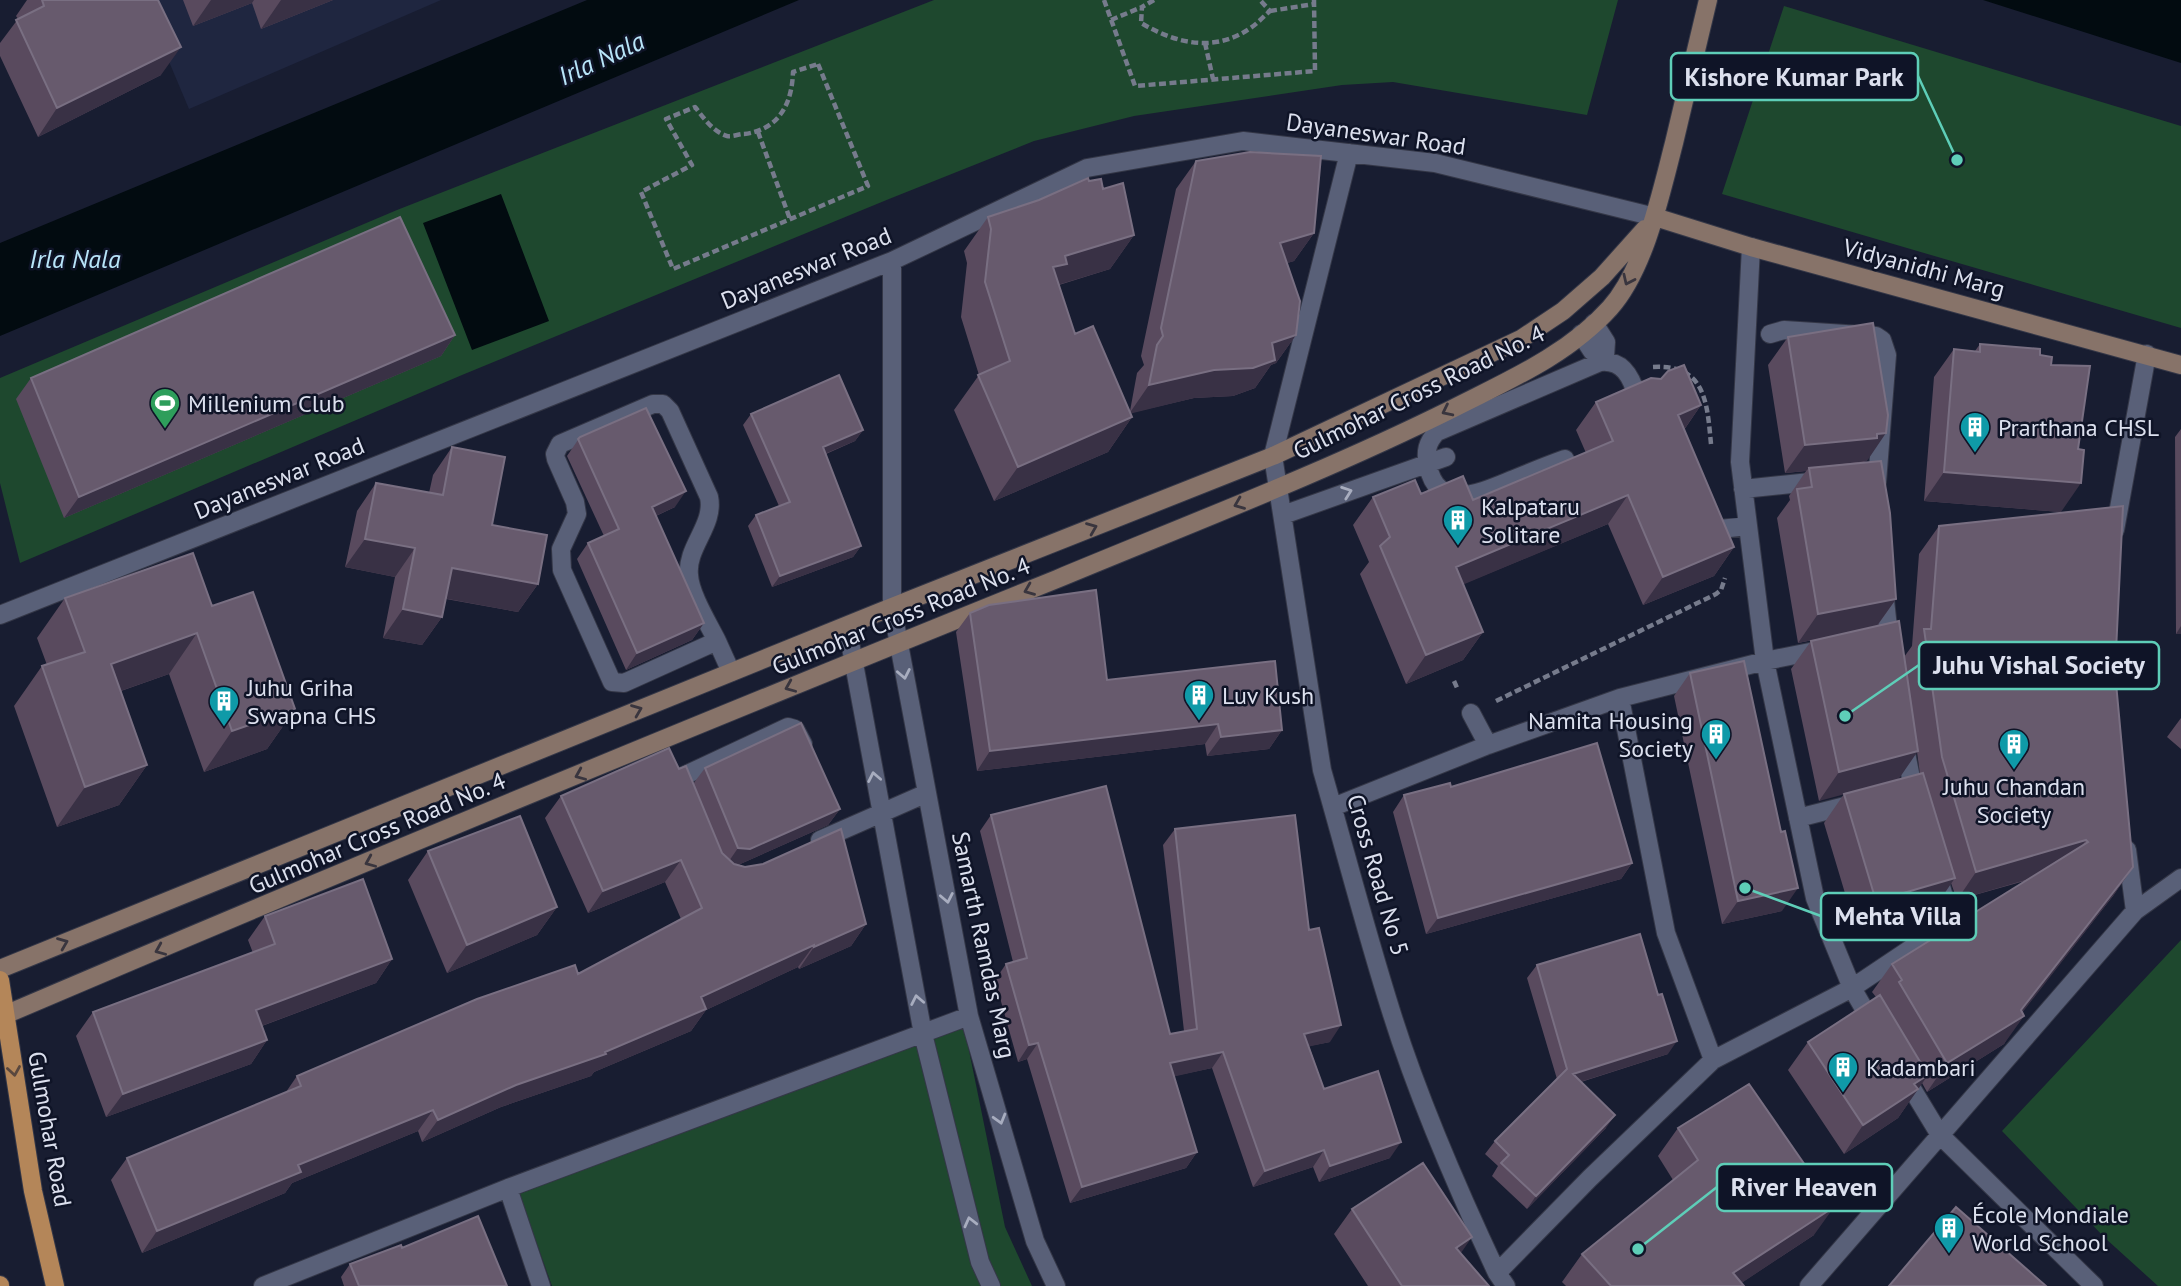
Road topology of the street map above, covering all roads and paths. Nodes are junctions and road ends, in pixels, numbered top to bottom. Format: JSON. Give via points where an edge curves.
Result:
{"nodes":[{"id":1,"x":1104,"y":0,"type":"edge"},
{"id":2,"x":1154,"y":0,"type":"edge"},
{"id":3,"x":1259,"y":0,"type":"edge"},
{"id":4,"x":1708,"y":0,"type":"edge"},
{"id":5,"x":1314,"y":2,"type":"edge"},
{"id":6,"x":1142,"y":8,"type":"junction"},
{"id":7,"x":1270,"y":11,"type":"junction"},
{"id":8,"x":1111,"y":20,"type":"junction"},
{"id":9,"x":1205,"y":43,"type":"junction"},
{"id":10,"x":1213,"y":79,"type":"junction"},
{"id":11,"x":758,"y":132,"type":"junction"},
{"id":12,"x":1349,"y":153,"type":"junction"},
{"id":13,"x":1655,"y":217,"type":"junction"},
{"id":14,"x":790,"y":219,"type":"junction"},
{"id":15,"x":1751,"y":247,"type":"junction"},
{"id":16,"x":892,"y":261,"type":"junction"},
{"id":17,"x":1587,"y":328,"type":"junction"},
{"id":18,"x":1770,"y":334,"type":"dead end"},
{"id":19,"x":2147,"y":354,"type":"junction"},
{"id":20,"x":1612,"y":362,"type":"junction"},
{"id":21,"x":2181,"y":365,"type":"edge"},
{"id":22,"x":1637,"y":397,"type":"edge"},
{"id":23,"x":1712,"y":448,"type":"dead end"},
{"id":24,"x":1273,"y":456,"type":"junction"},
{"id":25,"x":1446,"y":457,"type":"dead end"},
{"id":26,"x":1565,"y":458,"type":"edge"},
{"id":27,"x":1427,"y":463,"type":"junction"},
{"id":28,"x":1836,"y":485,"type":"edge"},
{"id":29,"x":1872,"y":485,"type":"edge"},
{"id":30,"x":1278,"y":488,"type":"junction"},
{"id":31,"x":1744,"y":494,"type":"junction"},
{"id":32,"x":1283,"y":515,"type":"junction"},
{"id":33,"x":1748,"y":526,"type":"junction"},
{"id":34,"x":1720,"y":529,"type":"edge"},
{"id":35,"x":2113,"y":546,"type":"edge"},
{"id":36,"x":1884,"y":576,"type":"edge"},
{"id":37,"x":1725,"y":577,"type":"edge"},
{"id":38,"x":892,"y":607,"type":"junction"},
{"id":39,"x":0,"y":615,"type":"edge"},
{"id":40,"x":847,"y":626,"type":"junction"},
{"id":41,"x":716,"y":641,"type":"junction"},
{"id":42,"x":898,"y":643,"type":"junction"},
{"id":43,"x":1836,"y":647,"type":"edge"},
{"id":44,"x":853,"y":661,"type":"junction"},
{"id":45,"x":1765,"y":661,"type":"junction"},
{"id":46,"x":1893,"y":663,"type":"edge"},
{"id":47,"x":731,"y":673,"type":"junction"},
{"id":48,"x":1620,"y":698,"type":"junction"},
{"id":49,"x":1471,"y":713,"type":"joint"},
{"id":50,"x":1902,"y":729,"type":"edge"},
{"id":51,"x":663,"y":740,"type":"junction"},
{"id":52,"x":1488,"y":745,"type":"junction"},
{"id":53,"x":809,"y":756,"type":"edge"},
{"id":54,"x":927,"y":793,"type":"junction"},
{"id":55,"x":1874,"y":798,"type":"edge"},
{"id":56,"x":1333,"y":807,"type":"junction"},
{"id":57,"x":881,"y":813,"type":"junction"},
{"id":58,"x":1798,"y":818,"type":"junction"},
{"id":59,"x":1922,"y":820,"type":"edge"},
{"id":60,"x":2124,"y":832,"type":"edge"},
{"id":61,"x":806,"y":847,"type":"edge"},
{"id":62,"x":1934,"y":860,"type":"edge"},
{"id":63,"x":2181,"y":878,"type":"edge"},
{"id":64,"x":2135,"y":911,"type":"junction"},
{"id":65,"x":0,"y":969,"type":"edge"},
{"id":66,"x":0,"y":980,"type":"edge"},
{"id":67,"x":1852,"y":988,"type":"junction"},
{"id":68,"x":3,"y":1016,"type":"edge"},
{"id":69,"x":970,"y":1016,"type":"junction"},
{"id":70,"x":923,"y":1034,"type":"junction"},
{"id":71,"x":1713,"y":1060,"type":"junction"},
{"id":72,"x":1940,"y":1135,"type":"junction"},
{"id":73,"x":508,"y":1188,"type":"junction"},
{"id":74,"x":1502,"y":1280,"type":"edge"},
{"id":75,"x":55,"y":1286,"type":"edge"},
{"id":76,"x":263,"y":1286,"type":"edge"},
{"id":77,"x":541,"y":1286,"type":"edge"},
{"id":78,"x":991,"y":1286,"type":"edge"},
{"id":79,"x":1056,"y":1286,"type":"edge"},
{"id":80,"x":1810,"y":1286,"type":"edge"},
{"id":81,"x":2094,"y":1286,"type":"edge"}],
"edges":[{"from":1,"to":8,"type":"path"},
{"from":2,"to":6,"type":"path"},
{"from":3,"to":7,"type":"path"},
{"from":4,"to":13,"type":"street"},
{"from":5,"to":7,"type":"path"},
{"from":5,"to":10,"type":"path","via":[[1315,71]]},
{"from":6,"to":8,"type":"path"},
{"from":6,"to":9,"type":"path","via":[[1140,23],[1154,31],[1170,39]]},
{"from":7,"to":9,"type":"path","via":[[1249,29]]},
{"from":8,"to":10,"type":"path","via":[[1135,86]]},
{"from":9,"to":10,"type":"path"},
{"from":11,"to":14,"type":"path"},
{"from":11,"to":14,"type":"path","via":[[782,113],[793,86],[793,72],[818,64],[868,186]]},
{"from":11,"to":14,"type":"path","via":[[727,136],[708,124],[695,107],[666,119],[692,165],[641,192],[673,269]]},
{"from":12,"to":13,"type":"street","name":"Dayaneswar Road","via":[[1435,163]]},
{"from":12,"to":16,"type":"street","name":"Dayaneswar Road","via":[[1243,141],[1087,169]]},
{"from":12,"to":24,"type":"street"},
{"from":13,"to":15,"type":"street","name":"Vidyanidhi Marg"},
{"from":13,"to":17,"type":"street","name":"Gulmohar Cross Road No. 4","one_way":true,"via":[[1624,289]]},
{"from":13,"to":24,"type":"street","name":"Gulmohar Cross Road No. 4","via":[[1602,277],[1521,339]]},
{"from":15,"to":19,"type":"street","name":"Vidyanidhi Marg"},
{"from":15,"to":31,"type":"street","via":[[1740,462]]},
{"from":16,"to":38,"type":"street","name":"Samarth Ramdas Marg"},
{"from":16,"to":39,"type":"street","name":"Dayaneswar Road"},
{"from":17,"to":20,"type":"street","via":[[1606,344]]},
{"from":17,"to":30,"type":"street","name":"Gulmohar Cross Road No. 4","one_way":true,"via":[[1524,373],[1385,442]]},
{"from":18,"to":29,"type":"street","via":[[1784,330],[1882,340],[1886,355]]},
{"from":19,"to":21,"type":"street","name":"Vidyanidhi Marg"},
{"from":19,"to":35,"type":"street"},
{"from":20,"to":22,"type":"street","via":[[1632,378]]},
{"from":20,"to":23,"type":"path","via":[[1678,368],[1693,378],[1704,394]]},
{"from":20,"to":27,"type":"street","via":[[1600,362],[1437,432],[1426,449]]},
{"from":24,"to":30,"type":"street","name":"Cross Road No 5"},
{"from":38,"to":24,"type":"street","name":"Gulmohar Cross Road No. 4","one_way":true},
{"from":25,"to":27,"type":"street"},
{"from":26,"to":27,"type":"street","via":[[1464,496],[1440,489]]},
{"from":32,"to":27,"type":"street","one_way":true},
{"from":28,"to":31,"type":"street"},
{"from":30,"to":32,"type":"street","name":"Cross Road No 5"},
{"from":30,"to":42,"type":"street","name":"Gulmohar Cross Road No. 4","one_way":true},
{"from":31,"to":33,"type":"street"},
{"from":32,"to":56,"type":"street","name":"Cross Road No 5","via":[[1322,770]]},
{"from":33,"to":34,"type":"street"},
{"from":33,"to":45,"type":"street"},
{"from":36,"to":46,"type":"street","via":[[1882,637]]},
{"from":37,"to":49,"type":"path","via":[[1716,594]]},
{"from":38,"to":40,"type":"street","name":"Gulmohar Cross Road No. 4"},
{"from":38,"to":42,"type":"street","name":"Samarth Ramdas Marg"},
{"from":40,"to":44,"type":"street"},
{"from":40,"to":47,"type":"street","name":"Gulmohar Cross Road No. 4"},
{"from":41,"to":41,"type":"street","via":[[688,573],[712,509],[670,411],[663,404],[653,404],[560,444],[556,459],[578,513],[561,549],[561,564],[612,682],[624,683]]},
{"from":41,"to":47,"type":"street"},
{"from":42,"to":44,"type":"street","name":"Gulmohar Cross Road No. 4"},
{"from":42,"to":54,"type":"street","name":"Samarth Ramdas Marg","one_way":true},
{"from":43,"to":45,"type":"street"},
{"from":44,"to":51,"type":"street","name":"Gulmohar Cross Road No. 4","one_way":true},
{"from":57,"to":44,"type":"street","one_way":true},
{"from":45,"to":48,"type":"street"},
{"from":45,"to":58,"type":"street"},
{"from":65,"to":47,"type":"street","name":"Gulmohar Cross Road No. 4","one_way":true},
{"from":48,"to":52,"type":"street"},
{"from":48,"to":71,"type":"street","via":[[1666,933]]},
{"from":49,"to":52,"type":"street"},
{"from":50,"to":59,"type":"street","via":[[1905,790]]},
{"from":51,"to":53,"type":"street","via":[[681,784],[790,727],[798,731]]},
{"from":51,"to":68,"type":"street","name":"Gulmohar Cross Road No. 4","one_way":true},
{"from":52,"to":56,"type":"street"},
{"from":54,"to":57,"type":"street"},
{"from":54,"to":69,"type":"street","name":"Samarth Ramdas Marg","one_way":true},
{"from":55,"to":58,"type":"street"},
{"from":56,"to":74,"type":"street","name":"Cross Road No 5","via":[[1391,1013],[1451,1173]]},
{"from":57,"to":61,"type":"street","via":[[840,824]]},
{"from":70,"to":57,"type":"street","one_way":true},
{"from":58,"to":67,"type":"street","via":[[1815,898]]},
{"from":60,"to":64,"type":"street"},
{"from":62,"to":67,"type":"street","via":[[1949,922]]},
{"from":63,"to":64,"type":"street"},
{"from":64,"to":72,"type":"street"},
{"from":66,"to":68,"type":"main road","name":"Gulmohar Road"},
{"from":67,"to":71,"type":"street"},
{"from":67,"to":72,"type":"street"},
{"from":68,"to":75,"type":"main road","name":"Gulmohar Road","one_way":true,"via":[[33,1191]]},
{"from":69,"to":70,"type":"street"},
{"from":69,"to":79,"type":"street","name":"Samarth Ramdas Marg","one_way":true,"via":[[1035,1241]]},
{"from":70,"to":73,"type":"street"},
{"from":78,"to":70,"type":"street","one_way":true,"via":[[980,1262]]},
{"from":71,"to":74,"type":"street","via":[[1590,1178]]},
{"from":72,"to":80,"type":"street"},
{"from":72,"to":81,"type":"street"},
{"from":73,"to":76,"type":"street"},
{"from":73,"to":77,"type":"street"}]}
